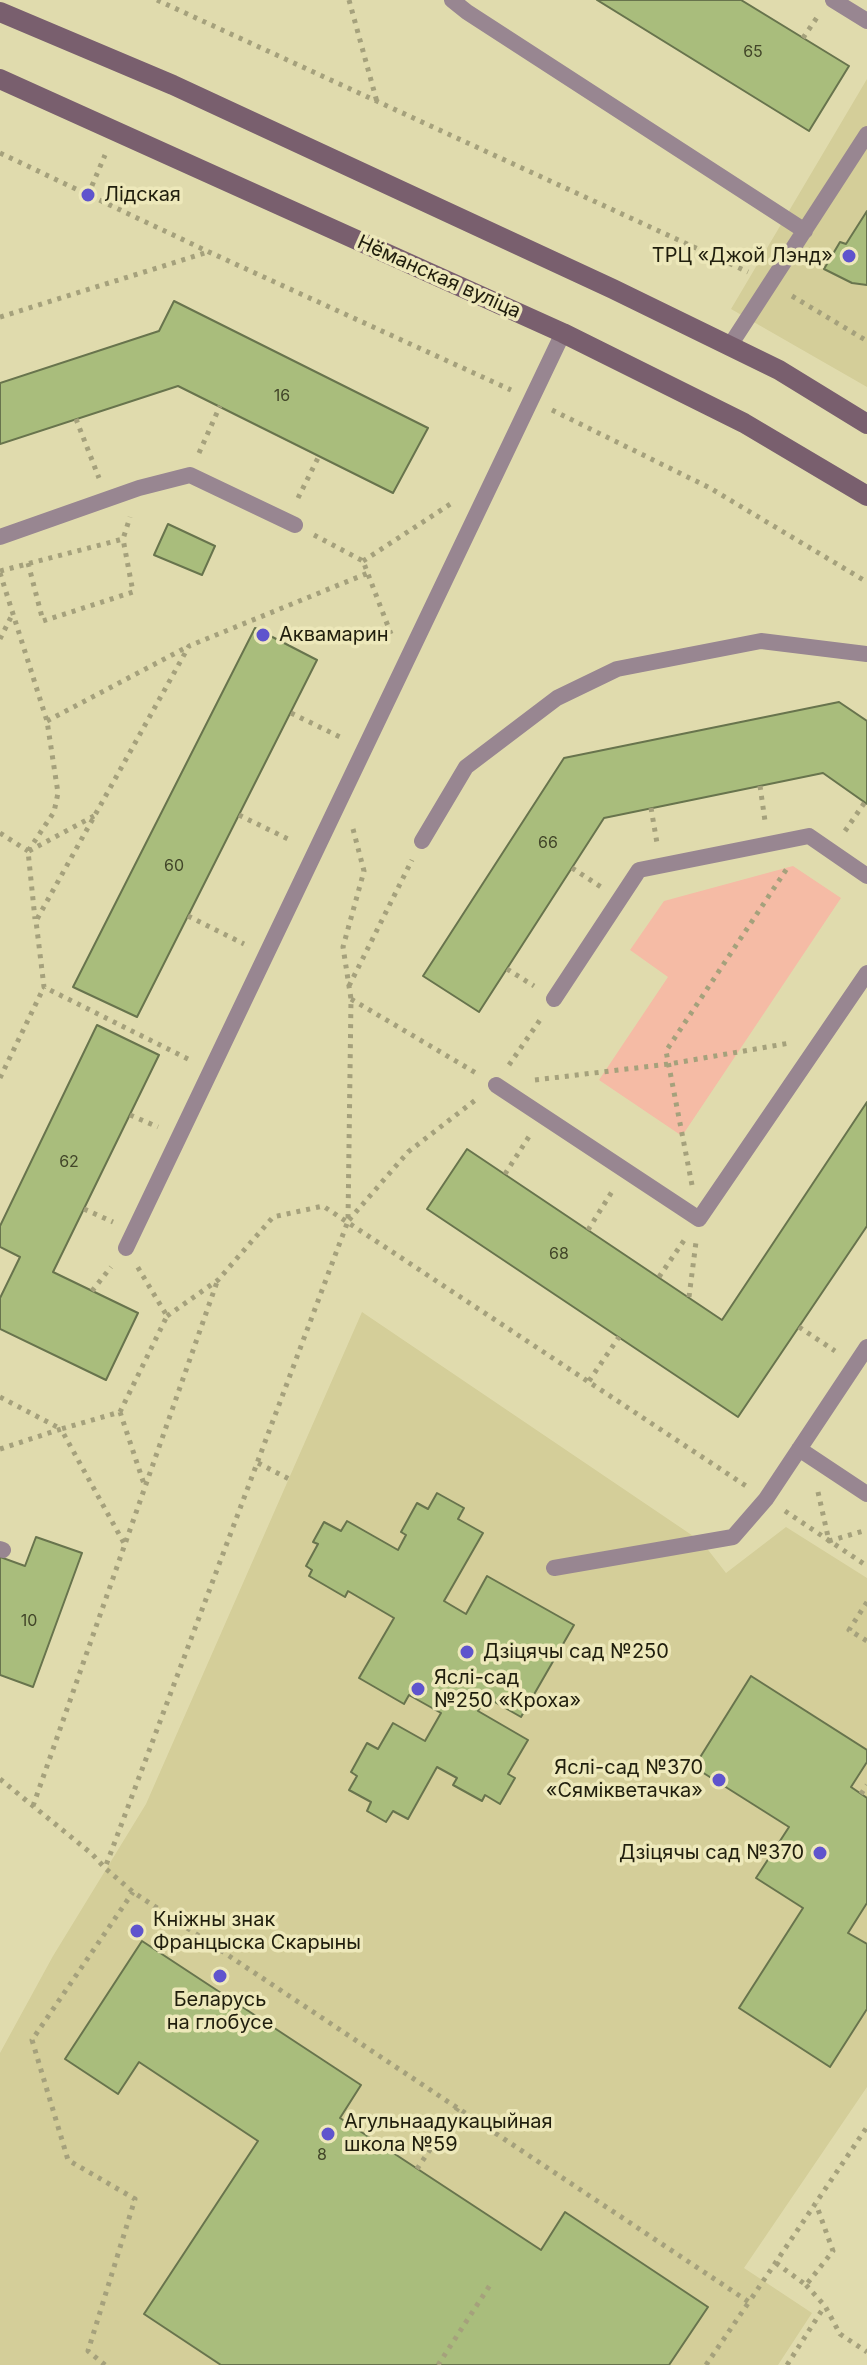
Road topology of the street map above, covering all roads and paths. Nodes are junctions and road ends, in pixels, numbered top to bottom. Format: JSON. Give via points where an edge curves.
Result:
{"nodes":[{"id":1,"x":157,"y":0,"type":"edge"},
{"id":2,"x":349,"y":0,"type":"edge"},
{"id":3,"x":452,"y":0,"type":"edge"},
{"id":4,"x":833,"y":0,"type":"edge"},
{"id":5,"x":0,"y":12,"type":"edge"},
{"id":6,"x":867,"y":21,"type":"edge"},
{"id":7,"x":0,"y":79,"type":"edge"},
{"id":8,"x":377,"y":102,"type":"junction"},
{"id":9,"x":116,"y":131,"type":"junction"},
{"id":10,"x":867,"y":134,"type":"edge"},
{"id":11,"x":0,"y":153,"type":"edge"},
{"id":12,"x":88,"y":195,"type":"junction"},
{"id":13,"x":805,"y":231,"type":"junction"},
{"id":14,"x":209,"y":252,"type":"junction"},
{"id":15,"x":771,"y":283,"type":"junction"},
{"id":16,"x":0,"y":317,"type":"edge"},
{"id":17,"x":563,"y":333,"type":"junction"},
{"id":18,"x":867,"y":341,"type":"edge"},
{"id":19,"x":729,"y":347,"type":"junction"},
{"id":20,"x":531,"y":399,"type":"junction"},
{"id":21,"x":220,"y":406,"type":"dead end"},
{"id":22,"x":76,"y":419,"type":"dead end"},
{"id":23,"x":867,"y":424,"type":"edge"},
{"id":24,"x":319,"y":456,"type":"dead end"},
{"id":25,"x":190,"y":475,"type":"junction"},
{"id":26,"x":139,"y":488,"type":"junction"},
{"id":27,"x":867,"y":496,"type":"edge"},
{"id":28,"x":107,"y":499,"type":"junction"},
{"id":29,"x":456,"y":500,"type":"dead end"},
{"id":30,"x":291,"y":523,"type":"joint"},
{"id":31,"x":0,"y":537,"type":"edge"},
{"id":32,"x":123,"y":539,"type":"junction"},
{"id":33,"x":329,"y":543,"type":"dead end"},
{"id":34,"x":363,"y":561,"type":"junction"},
{"id":35,"x":28,"y":563,"type":"junction"},
{"id":36,"x":0,"y":572,"type":"edge"},
{"id":37,"x":368,"y":573,"type":"junction"},
{"id":38,"x":867,"y":582,"type":"edge"},
{"id":39,"x":13,"y":612,"type":"junction"},
{"id":40,"x":0,"y":639,"type":"edge"},
{"id":41,"x":189,"y":646,"type":"junction"},
{"id":42,"x":867,"y":654,"type":"edge"},
{"id":43,"x":403,"y":667,"type":"junction"},
{"id":44,"x":291,"y":713,"type":"dead end"},
{"id":45,"x":47,"y":721,"type":"junction"},
{"id":46,"x":364,"y":749,"type":"junction"},
{"id":47,"x":760,"y":786,"type":"dead end"},
{"id":48,"x":865,"y":802,"type":"dead end"},
{"id":49,"x":651,"y":808,"type":"dead end"},
{"id":50,"x":96,"y":815,"type":"junction"},
{"id":51,"x":239,"y":815,"type":"dead end"},
{"id":52,"x":354,"y":829,"type":"dead end"},
{"id":53,"x":0,"y":833,"type":"edge"},
{"id":54,"x":809,"y":836,"type":"junction"},
{"id":55,"x":422,"y":841,"type":"joint"},
{"id":56,"x":768,"y":842,"type":"junction"},
{"id":57,"x":28,"y":851,"type":"junction"},
{"id":58,"x":832,"y":851,"type":"junction"},
{"id":59,"x":315,"y":852,"type":"junction"},
{"id":60,"x":661,"y":866,"type":"junction"},
{"id":61,"x":572,"y":868,"type":"dead end"},
{"id":62,"x":867,"y":876,"type":"edge"},
{"id":63,"x":619,"y":899,"type":"junction"},
{"id":64,"x":188,"y":916,"type":"dead end"},
{"id":65,"x":36,"y":921,"type":"junction"},
{"id":66,"x":266,"y":955,"type":"junction"},
{"id":67,"x":867,"y":973,"type":"edge"},
{"id":68,"x":349,"y":986,"type":"junction"},
{"id":69,"x":44,"y":987,"type":"junction"},
{"id":70,"x":351,"y":999,"type":"junction"},
{"id":71,"x":554,"y":999,"type":"joint"},
{"id":72,"x":822,"y":1038,"type":"junction"},
{"id":73,"x":669,"y":1064,"type":"junction"},
{"id":74,"x":211,"y":1071,"type":"junction"},
{"id":75,"x":0,"y":1078,"type":"edge"},
{"id":76,"x":496,"y":1085,"type":"junction"},
{"id":77,"x":542,"y":1115,"type":"junction"},
{"id":78,"x":626,"y":1170,"type":"junction"},
{"id":79,"x":505,"y":1174,"type":"dead end"},
{"id":80,"x":699,"y":1219,"type":"junction"},
{"id":81,"x":348,"y":1221,"type":"junction"},
{"id":82,"x":588,"y":1230,"type":"dead end"},
{"id":83,"x":126,"y":1248,"type":"joint"},
{"id":84,"x":659,"y":1277,"type":"dead end"},
{"id":85,"x":218,"y":1280,"type":"junction"},
{"id":86,"x":689,"y":1297,"type":"dead end"},
{"id":87,"x":167,"y":1316,"type":"junction"},
{"id":88,"x":799,"y":1327,"type":"dead end"},
{"id":89,"x":619,"y":1337,"type":"dead end"},
{"id":90,"x":867,"y":1347,"type":"edge"},
{"id":91,"x":855,"y":1365,"type":"junction"},
{"id":92,"x":589,"y":1381,"type":"junction"},
{"id":93,"x":0,"y":1397,"type":"edge"},
{"id":94,"x":120,"y":1412,"type":"junction"},
{"id":95,"x":61,"y":1429,"type":"junction"},
{"id":96,"x":0,"y":1449,"type":"edge"},
{"id":97,"x":804,"y":1452,"type":"junction"},
{"id":98,"x":258,"y":1463,"type":"junction"},
{"id":99,"x":289,"y":1479,"type":"dead end"},
{"id":100,"x":145,"y":1487,"type":"junction"},
{"id":101,"x":867,"y":1494,"type":"edge"},
{"id":102,"x":766,"y":1499,"type":"junction"},
{"id":103,"x":867,"y":1530,"type":"edge"},
{"id":104,"x":829,"y":1541,"type":"junction"},
{"id":105,"x":125,"y":1545,"type":"junction"},
{"id":106,"x":867,"y":1566,"type":"edge"},
{"id":107,"x":554,"y":1568,"type":"dead end"},
{"id":108,"x":867,"y":1602,"type":"edge"},
{"id":109,"x":867,"y":1641,"type":"edge"},
{"id":110,"x":0,"y":1779,"type":"edge"},
{"id":111,"x":867,"y":1785,"type":"edge"},
{"id":112,"x":861,"y":1794,"type":"dead end"},
{"id":113,"x":33,"y":1806,"type":"junction"},
{"id":114,"x":105,"y":1868,"type":"junction"},
{"id":115,"x":133,"y":1892,"type":"junction"},
{"id":116,"x":458,"y":2108,"type":"junction"},
{"id":117,"x":867,"y":2127,"type":"edge"},
{"id":118,"x":417,"y":2169,"type":"dead end"},
{"id":119,"x":816,"y":2204,"type":"junction"},
{"id":120,"x":776,"y":2263,"type":"junction"},
{"id":121,"x":492,"y":2282,"type":"dead end"},
{"id":122,"x":806,"y":2285,"type":"junction"},
{"id":123,"x":749,"y":2302,"type":"junction"},
{"id":124,"x":825,"y":2306,"type":"junction"},
{"id":125,"x":867,"y":2352,"type":"edge"},
{"id":126,"x":105,"y":2365,"type":"edge"},
{"id":127,"x":438,"y":2365,"type":"edge"},
{"id":128,"x":706,"y":2365,"type":"edge"},
{"id":129,"x":787,"y":2365,"type":"edge"}],
"edges":[{"from":1,"to":8,"type":"path"},
{"from":2,"to":8,"type":"path"},
{"from":3,"to":13,"type":"lane"},
{"from":4,"to":6,"type":"lane"},
{"from":5,"to":19,"type":"main road","via":[[173,85]]},
{"from":7,"to":9,"type":"main road","name":"Нёманская вуліца"},
{"from":8,"to":15,"type":"path"},
{"from":9,"to":12,"type":"path"},
{"from":9,"to":17,"type":"main road","name":"Нёманская вуліца"},
{"from":10,"to":13,"type":"lane"},
{"from":11,"to":12,"type":"path"},
{"from":12,"to":14,"type":"path"},
{"from":13,"to":15,"type":"lane"},
{"from":14,"to":16,"type":"path"},
{"from":14,"to":20,"type":"path"},
{"from":15,"to":18,"type":"path"},
{"from":15,"to":19,"type":"lane"},
{"from":17,"to":20,"type":"lane"},
{"from":17,"to":27,"type":"main road","name":"Нёманская вуліца","via":[[744,423]]},
{"from":19,"to":23,"type":"main road","via":[[779,370]]},
{"from":20,"to":38,"type":"path","via":[[710,488]]},
{"from":20,"to":43,"type":"lane"},
{"from":21,"to":25,"type":"path"},
{"from":22,"to":28,"type":"path"},
{"from":24,"to":30,"type":"path"},
{"from":25,"to":26,"type":"lane"},
{"from":25,"to":30,"type":"lane"},
{"from":26,"to":28,"type":"lane"},
{"from":26,"to":32,"type":"path"},
{"from":28,"to":31,"type":"lane"},
{"from":29,"to":34,"type":"path"},
{"from":32,"to":35,"type":"path"},
{"from":32,"to":35,"type":"path","via":[[133,592],[43,621]]},
{"from":33,"to":34,"type":"path"},
{"from":34,"to":37,"type":"path"},
{"from":35,"to":36,"type":"path"},
{"from":36,"to":39,"type":"path"},
{"from":37,"to":41,"type":"path"},
{"from":37,"to":43,"type":"path"},
{"from":39,"to":40,"type":"path"},
{"from":39,"to":45,"type":"path"},
{"from":41,"to":45,"type":"path"},
{"from":41,"to":50,"type":"path"},
{"from":42,"to":55,"type":"lane","via":[[761,641],[617,669],[557,698],[466,767]]},
{"from":43,"to":46,"type":"lane"},
{"from":44,"to":46,"type":"path"},
{"from":45,"to":57,"type":"path","via":[[58,793],[54,812]]},
{"from":46,"to":59,"type":"lane"},
{"from":47,"to":56,"type":"path"},
{"from":48,"to":58,"type":"path"},
{"from":49,"to":60,"type":"path"},
{"from":50,"to":57,"type":"path"},
{"from":50,"to":65,"type":"path"},
{"from":51,"to":59,"type":"path"},
{"from":52,"to":68,"type":"path","via":[[364,871],[343,947]]},
{"from":53,"to":57,"type":"path"},
{"from":54,"to":56,"type":"lane"},
{"from":54,"to":58,"type":"lane"},
{"from":54,"to":73,"type":"path","via":[[666,1051]]},
{"from":55,"to":68,"type":"path"},
{"from":56,"to":60,"type":"lane"},
{"from":57,"to":65,"type":"path"},
{"from":58,"to":62,"type":"lane"},
{"from":59,"to":66,"type":"lane"},
{"from":60,"to":63,"type":"lane","via":[[639,870]]},
{"from":61,"to":63,"type":"path"},
{"from":63,"to":71,"type":"lane"},
{"from":64,"to":66,"type":"path"},
{"from":65,"to":69,"type":"path"},
{"from":66,"to":74,"type":"lane"},
{"from":67,"to":72,"type":"lane"},
{"from":68,"to":70,"type":"path"},
{"from":69,"to":74,"type":"path"},
{"from":69,"to":75,"type":"path"},
{"from":70,"to":76,"type":"path"},
{"from":70,"to":81,"type":"path"},
{"from":71,"to":76,"type":"path"},
{"from":72,"to":73,"type":"path"},
{"from":72,"to":80,"type":"lane"},
{"from":73,"to":76,"type":"path"},
{"from":73,"to":80,"type":"path"},
{"from":74,"to":83,"type":"lane"},
{"from":76,"to":77,"type":"lane"},
{"from":76,"to":81,"type":"path","via":[[408,1152]]},
{"from":77,"to":78,"type":"lane"},
{"from":77,"to":79,"type":"path"},
{"from":78,"to":80,"type":"lane"},
{"from":78,"to":82,"type":"path"},
{"from":80,"to":84,"type":"path"},
{"from":80,"to":86,"type":"path"},
{"from":81,"to":85,"type":"path","via":[[323,1206],[273,1217]]},
{"from":81,"to":92,"type":"path"},
{"from":81,"to":98,"type":"path"},
{"from":83,"to":87,"type":"path"},
{"from":85,"to":87,"type":"path"},
{"from":85,"to":100,"type":"path"},
{"from":87,"to":94,"type":"path"},
{"from":88,"to":91,"type":"path"},
{"from":89,"to":92,"type":"path"},
{"from":90,"to":91,"type":"lane"},
{"from":91,"to":97,"type":"lane"},
{"from":92,"to":102,"type":"path"},
{"from":93,"to":95,"type":"path"},
{"from":94,"to":95,"type":"path"},
{"from":94,"to":100,"type":"path"},
{"from":95,"to":96,"type":"path"},
{"from":95,"to":105,"type":"path"},
{"from":97,"to":101,"type":"lane"},
{"from":97,"to":102,"type":"lane"},
{"from":97,"to":104,"type":"path"},
{"from":98,"to":99,"type":"path"},
{"from":98,"to":114,"type":"path"},
{"from":100,"to":105,"type":"path"},
{"from":102,"to":104,"type":"path"},
{"from":102,"to":107,"type":"lane","via":[[733,1537]]},
{"from":103,"to":104,"type":"path"},
{"from":104,"to":106,"type":"path"},
{"from":105,"to":113,"type":"path"},
{"from":108,"to":109,"type":"path","via":[[849,1630]]},
{"from":110,"to":113,"type":"path"},
{"from":111,"to":112,"type":"path"},
{"from":113,"to":114,"type":"path"},
{"from":114,"to":115,"type":"path"},
{"from":115,"to":116,"type":"path"},
{"from":115,"to":126,"type":"path","via":[[32,2040],[68,2160],[135,2199],[88,2351]]},
{"from":116,"to":118,"type":"path"},
{"from":116,"to":123,"type":"path"},
{"from":117,"to":119,"type":"path"},
{"from":119,"to":120,"type":"path"},
{"from":119,"to":122,"type":"path","via":[[833,2251]]},
{"from":120,"to":122,"type":"path"},
{"from":120,"to":123,"type":"path"},
{"from":121,"to":127,"type":"path"},
{"from":122,"to":124,"type":"path"},
{"from":123,"to":128,"type":"path"},
{"from":124,"to":125,"type":"path","via":[[840,2334]]},
{"from":124,"to":129,"type":"path"}]}
